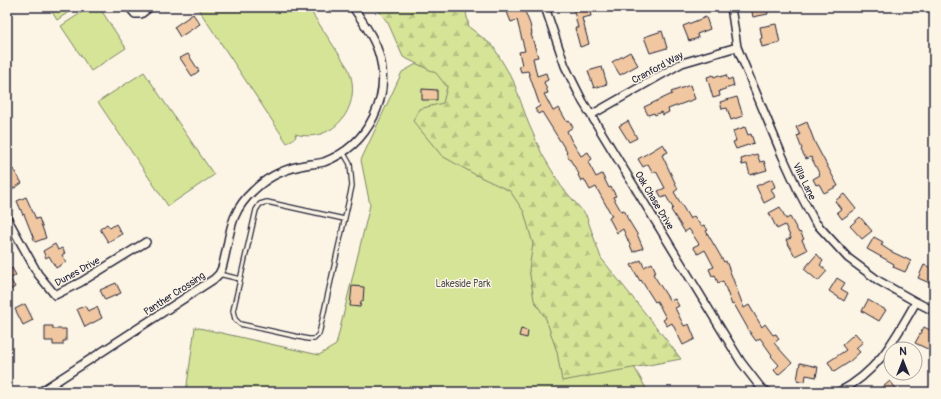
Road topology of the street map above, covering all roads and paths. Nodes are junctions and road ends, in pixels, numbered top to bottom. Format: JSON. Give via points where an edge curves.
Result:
{"nodes":[{"id":1,"x":129,"y":7,"type":"edge"},
{"id":2,"x":150,"y":7,"type":"edge"},
{"id":3,"x":353,"y":7,"type":"edge"},
{"id":4,"x":545,"y":7,"type":"edge"},
{"id":5,"x":731,"y":7,"type":"edge"},
{"id":6,"x":737,"y":47,"type":"junction"},
{"id":7,"x":591,"y":115,"type":"junction"},
{"id":8,"x":343,"y":152,"type":"junction"},
{"id":9,"x":7,"y":218,"type":"edge"},
{"id":10,"x":344,"y":219,"type":"junction"},
{"id":11,"x":146,"y":242,"type":"dead end"},
{"id":12,"x":219,"y":274,"type":"junction"},
{"id":13,"x":240,"y":279,"type":"junction"},
{"id":14,"x":916,"y":302,"type":"junction"},
{"id":15,"x":934,"y":311,"type":"edge"},
{"id":16,"x":40,"y":392,"type":"edge"},
{"id":17,"x":768,"y":392,"type":"edge"},
{"id":18,"x":839,"y":392,"type":"edge"}],
"edges":[{"from":1,"to":2,"type":"street","via":[[135,14],[142,14]]},
{"from":3,"to":8,"type":"street","name":"Panther Crossing","via":[[378,50],[382,65],[382,93],[374,118],[366,130]]},
{"from":4,"to":7,"type":"street","name":"Oak Chase Drive","via":[[565,66]]},
{"from":5,"to":6,"type":"street","name":"Villa Lane"},
{"from":6,"to":7,"type":"street","name":"Cranford Way","via":[[682,63]]},
{"from":6,"to":14,"type":"street","name":"Villa Lane","via":[[782,155],[815,222],[848,258],[879,281]]},
{"from":7,"to":17,"type":"street","name":"Oak Chase Drive","via":[[741,362],[761,388]]},
{"from":8,"to":10,"type":"lane","via":[[350,164],[352,177]]},
{"from":8,"to":12,"type":"street","name":"Panther Crossing","via":[[324,162],[302,165],[275,174],[252,191],[241,203],[232,223]]},
{"from":9,"to":11,"type":"street","name":"Dunes Drive","via":[[38,274],[55,295]]},
{"from":10,"to":13,"type":"lane","via":[[267,202],[260,204],[256,210]]},
{"from":10,"to":13,"type":"lane","via":[[319,334],[314,339],[240,324],[234,319],[233,311]]},
{"from":12,"to":13,"type":"lane"},
{"from":12,"to":16,"type":"street","name":"Panther Crossing"},
{"from":14,"to":15,"type":"street","name":"Villa Lane"},
{"from":14,"to":18,"type":"street","via":[[877,364]]}]}
